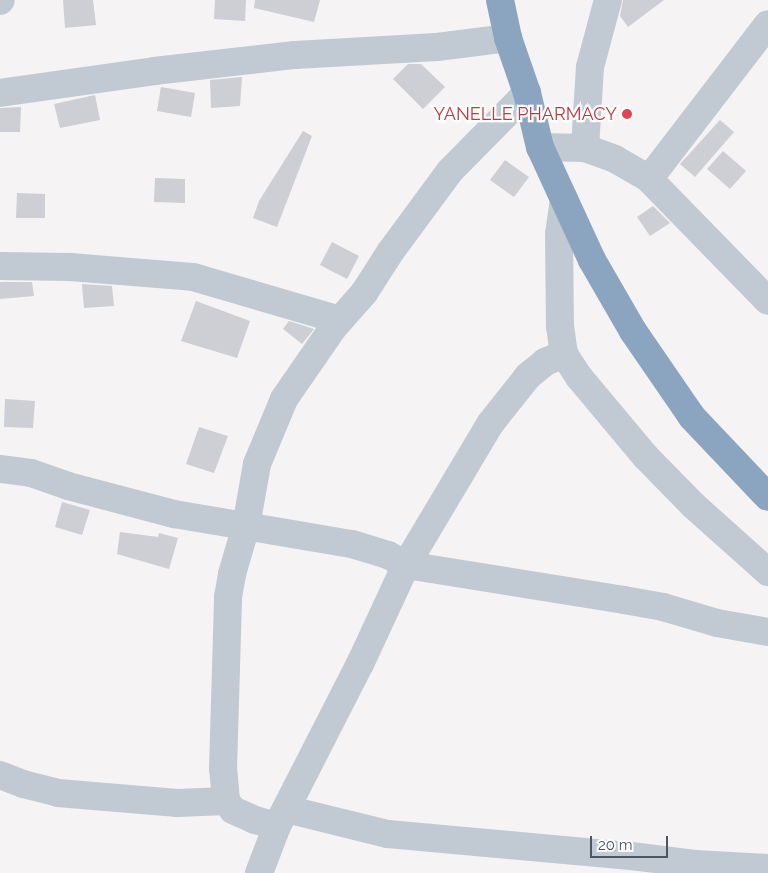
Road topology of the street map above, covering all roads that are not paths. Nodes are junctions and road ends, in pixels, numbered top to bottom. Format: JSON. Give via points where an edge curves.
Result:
{"nodes":[{"id":1,"x":500,"y":0,"type":"edge"},
{"id":2,"x":608,"y":0,"type":"edge"},
{"id":3,"x":768,"y":24,"type":"edge"},
{"id":4,"x":508,"y":38,"type":"junction"},
{"id":5,"x":0,"y":93,"type":"edge"},
{"id":6,"x":527,"y":93,"type":"junction"},
{"id":7,"x":540,"y":147,"type":"junction"},
{"id":8,"x":586,"y":148,"type":"junction"},
{"id":9,"x":649,"y":179,"type":"junction"},
{"id":10,"x":564,"y":199,"type":"junction"},
{"id":11,"x":0,"y":266,"type":"edge"},
{"id":12,"x":768,"y":301,"type":"edge"},
{"id":13,"x":340,"y":320,"type":"junction"},
{"id":14,"x":564,"y":354,"type":"junction"},
{"id":15,"x":0,"y":469,"type":"edge"},
{"id":16,"x":768,"y":497,"type":"edge"},
{"id":17,"x":246,"y":526,"type":"junction"},
{"id":18,"x":406,"y":565,"type":"junction"},
{"id":19,"x":768,"y":572,"type":"edge"},
{"id":20,"x":768,"y":632,"type":"edge"},
{"id":21,"x":0,"y":775,"type":"edge"},
{"id":22,"x":226,"y":801,"type":"junction"},
{"id":23,"x":282,"y":817,"type":"junction"},
{"id":24,"x":768,"y":868,"type":"edge"},
{"id":25,"x":259,"y":873,"type":"edge"}],
"edges":[{"from":1,"to":4,"type":"highway"},
{"from":2,"to":8,"type":"street","via":[[590,67]]},
{"from":3,"to":9,"type":"street"},
{"from":4,"to":5,"type":"street","via":[[437,47],[294,55]]},
{"from":4,"to":6,"type":"highway"},
{"from":6,"to":7,"type":"highway"},
{"from":6,"to":13,"type":"street","via":[[450,171],[364,293]]},
{"from":7,"to":8,"type":"street"},
{"from":7,"to":10,"type":"highway"},
{"from":8,"to":9,"type":"street","via":[[615,159]]},
{"from":9,"to":12,"type":"street"},
{"from":10,"to":14,"type":"street","via":[[559,234],[560,326]]},
{"from":10,"to":16,"type":"highway","via":[[592,260],[633,331],[692,417]]},
{"from":11,"to":13,"type":"street","via":[[70,267],[193,277]]},
{"from":13,"to":17,"type":"street","via":[[284,399],[257,464]]},
{"from":14,"to":18,"type":"street","via":[[545,362],[528,376],[490,424]]},
{"from":14,"to":19,"type":"street","via":[[579,377],[646,457],[693,505]]},
{"from":15,"to":17,"type":"street","via":[[31,474],[174,514]]},
{"from":17,"to":18,"type":"street","via":[[352,544],[388,555]]},
{"from":17,"to":22,"type":"street","via":[[232,574],[227,615],[223,746]]},
{"from":18,"to":20,"type":"street","via":[[624,600]]},
{"from":18,"to":23,"type":"street"},
{"from":21,"to":22,"type":"street","via":[[58,793],[178,803]]},
{"from":22,"to":23,"type":"street","via":[[233,810],[255,820]]},
{"from":23,"to":24,"type":"street","via":[[388,834],[695,864]]},
{"from":23,"to":25,"type":"street"}]}
